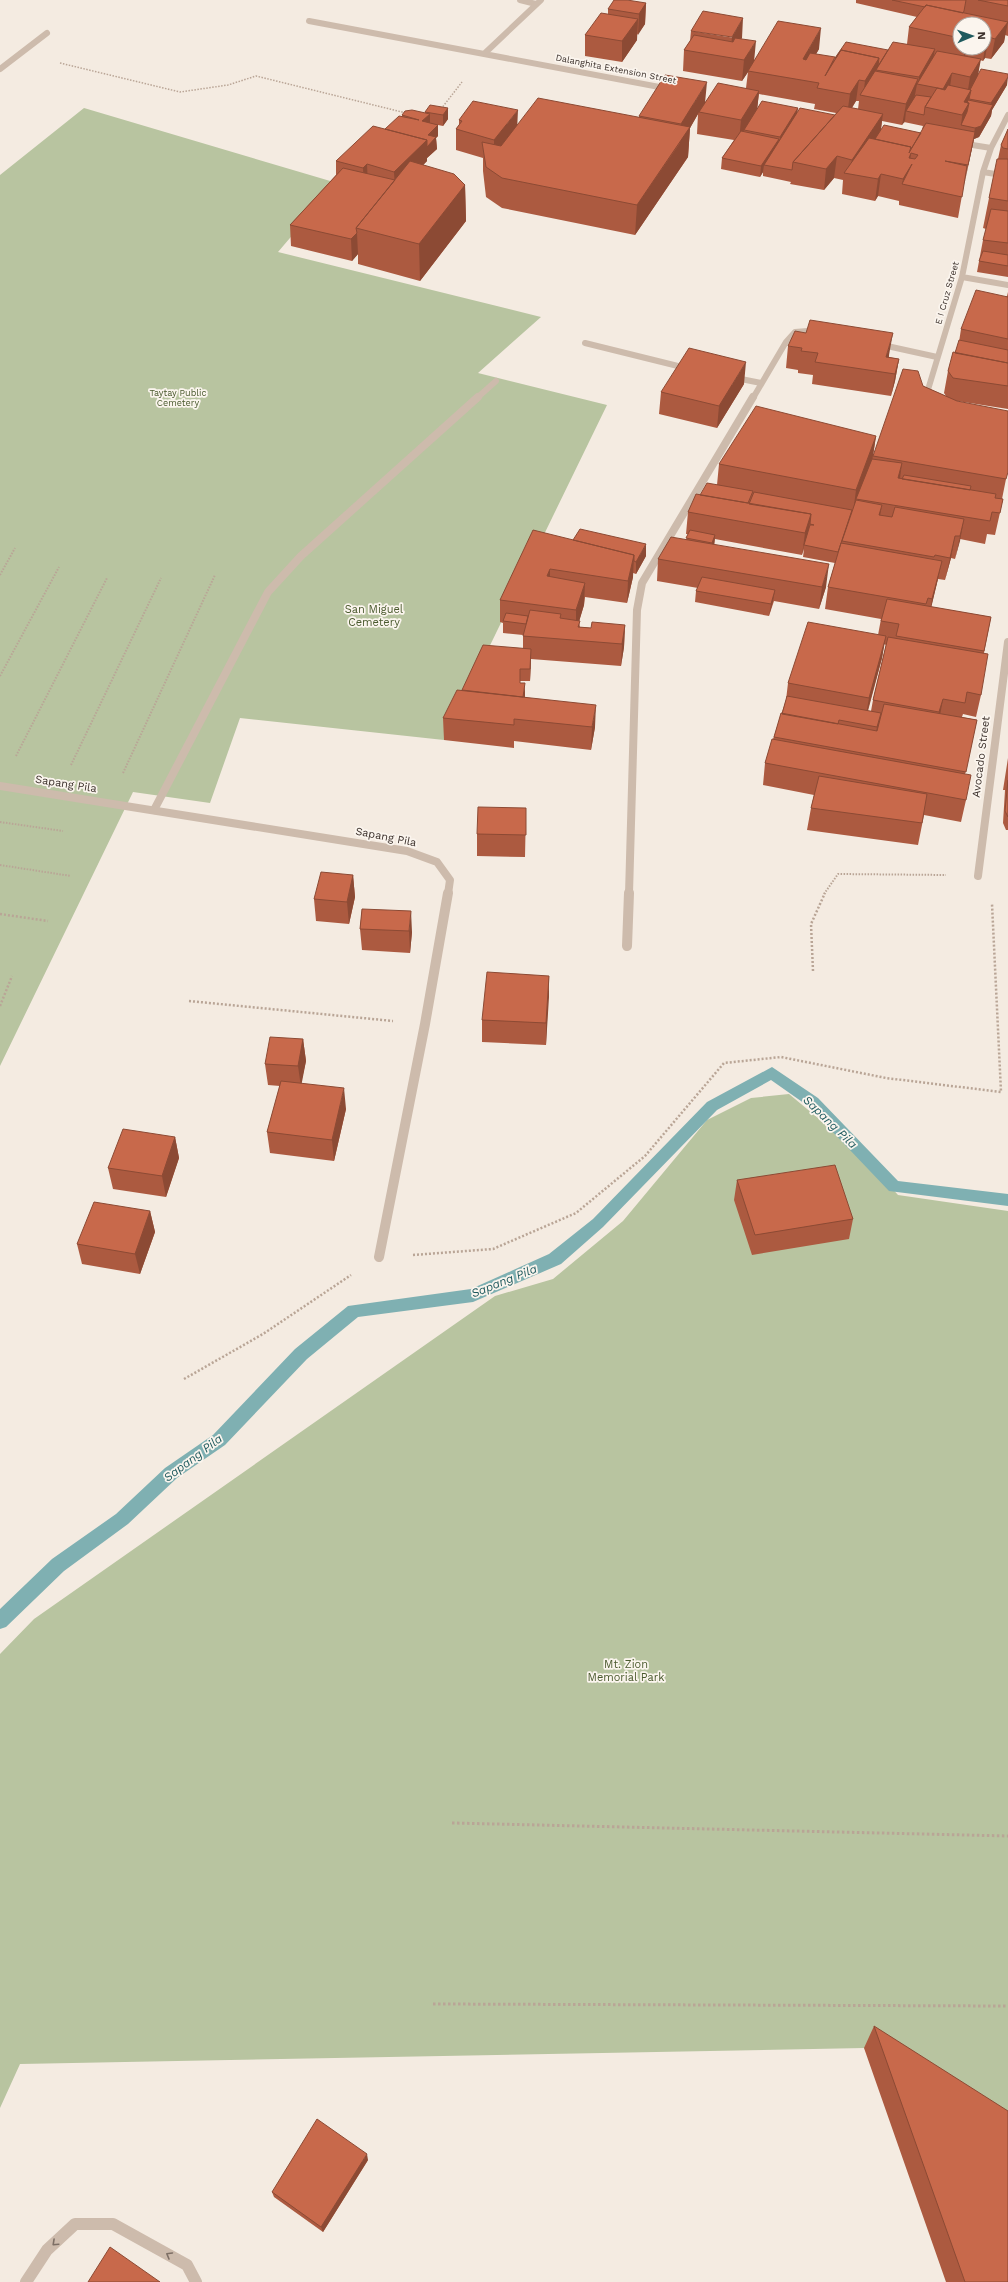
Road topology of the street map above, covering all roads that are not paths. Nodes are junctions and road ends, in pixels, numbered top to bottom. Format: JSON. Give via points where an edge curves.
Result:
{"nodes":[{"id":1,"x":520,"y":0,"type":"edge"},
{"id":2,"x":538,"y":2,"type":"edge"},
{"id":3,"x":309,"y":21,"type":"dead end"},
{"id":4,"x":47,"y":33,"type":"dead end"},
{"id":5,"x":485,"y":53,"type":"junction"},
{"id":6,"x":0,"y":69,"type":"edge"},
{"id":7,"x":679,"y":91,"type":"edge"},
{"id":8,"x":1008,"y":115,"type":"edge"},
{"id":9,"x":952,"y":141,"type":"edge"},
{"id":10,"x":991,"y":148,"type":"junction"},
{"id":11,"x":983,"y":172,"type":"junction"},
{"id":12,"x":1008,"y":176,"type":"edge"},
{"id":13,"x":962,"y":277,"type":"junction"},
{"id":14,"x":1008,"y":285,"type":"edge"},
{"id":15,"x":830,"y":333,"type":"edge"},
{"id":16,"x":868,"y":341,"type":"edge"},
{"id":17,"x":585,"y":343,"type":"dead end"},
{"id":18,"x":937,"y":357,"type":"junction"},
{"id":19,"x":698,"y":370,"type":"edge"},
{"id":20,"x":722,"y":375,"type":"edge"},
{"id":21,"x":496,"y":381,"type":"dead end"},
{"id":22,"x":761,"y":383,"type":"junction"},
{"id":23,"x":938,"y":403,"type":"edge"},
{"id":24,"x":1008,"y":642,"type":"edge"},
{"id":25,"x":0,"y":786,"type":"edge"},
{"id":26,"x":154,"y":810,"type":"junction"},
{"id":27,"x":978,"y":876,"type":"road end"},
{"id":28,"x":627,"y":946,"type":"dead end"},
{"id":29,"x":379,"y":1257,"type":"road end"},
{"id":30,"x":26,"y":2282,"type":"edge"},
{"id":31,"x":196,"y":2282,"type":"edge"}],
"edges":[{"from":1,"to":2,"type":"street"},
{"from":2,"to":5,"type":"street"},
{"from":3,"to":5,"type":"street","name":"Dalanghita Extension Street"},
{"from":4,"to":6,"type":"street"},
{"from":5,"to":7,"type":"street","name":"Dalanghita Extension Street"},
{"from":8,"to":10,"type":"street","name":"E I Cruz Street"},
{"from":9,"to":10,"type":"street"},
{"from":10,"to":11,"type":"street","name":"E I Cruz Street"},
{"from":11,"to":12,"type":"street"},
{"from":11,"to":13,"type":"street","name":"E I Cruz Street"},
{"from":13,"to":14,"type":"street"},
{"from":13,"to":18,"type":"street","name":"E I Cruz Street"},
{"from":15,"to":22,"type":"street","via":[[815,329],[795,332]]},
{"from":16,"to":18,"type":"street"},
{"from":17,"to":19,"type":"street","via":[[643,359]]},
{"from":18,"to":23,"type":"street","name":"E I Cruz Street","via":[[927,393],[932,401]]},
{"from":20,"to":22,"type":"street"},
{"from":21,"to":26,"type":"street","via":[[302,556],[268,592]]},
{"from":22,"to":28,"type":"street","via":[[642,583],[637,610]]},
{"from":24,"to":27,"type":"street","name":"Avocado Street"},
{"from":25,"to":26,"type":"street","name":"Sapang Pila"},
{"from":26,"to":29,"type":"street","name":"Sapang Pila","via":[[407,850],[437,862],[450,880],[425,1024]]},
{"from":31,"to":30,"type":"street","one_way":true,"via":[[186,2265],[113,2224],[76,2224],[47,2250]]}]}
